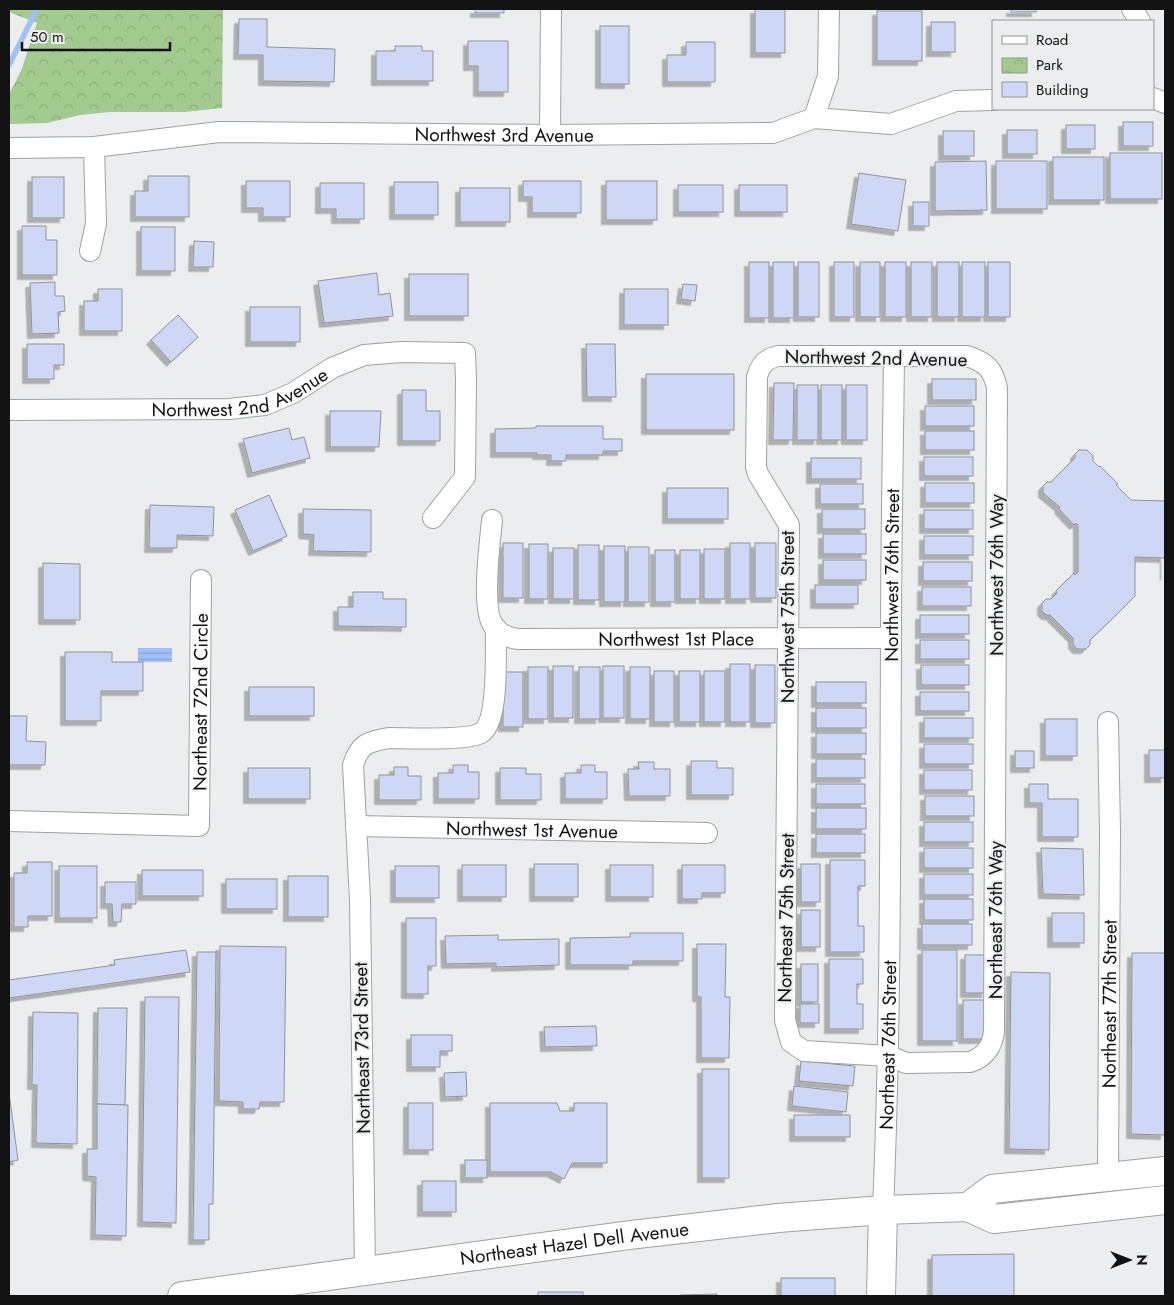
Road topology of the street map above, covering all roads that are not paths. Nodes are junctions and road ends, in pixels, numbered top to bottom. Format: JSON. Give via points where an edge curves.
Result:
{"nodes":[{"id":1,"x":551,"y":9,"type":"edge"},
{"id":2,"x":829,"y":9,"type":"edge"},
{"id":3,"x":1132,"y":9,"type":"edge"},
{"id":4,"x":1139,"y":20,"type":"edge"},
{"id":5,"x":992,"y":100,"type":"edge"},
{"id":6,"x":814,"y":118,"type":"junction"},
{"id":7,"x":550,"y":135,"type":"junction"},
{"id":8,"x":94,"y":146,"type":"junction"},
{"id":9,"x":9,"y":148,"type":"edge"},
{"id":10,"x":90,"y":251,"type":"dead end"},
{"id":11,"x":894,"y":357,"type":"junction"},
{"id":12,"x":765,"y":362,"type":"joint"},
{"id":13,"x":988,"y":366,"type":"joint"},
{"id":14,"x":9,"y":410,"type":"edge"},
{"id":15,"x":433,"y":518,"type":"dead end"},
{"id":16,"x":492,"y":520,"type":"dead end"},
{"id":17,"x":201,"y":580,"type":"dead end"},
{"id":18,"x":496,"y":628,"type":"junction"},
{"id":19,"x":788,"y":638,"type":"junction"},
{"id":20,"x":891,"y":638,"type":"junction"},
{"id":21,"x":1108,"y":722,"type":"dead end"},
{"id":22,"x":996,"y":786,"type":"joint"},
{"id":23,"x":787,"y":793,"type":"joint"},
{"id":24,"x":891,"y":794,"type":"joint"},
{"id":25,"x":9,"y":821,"type":"edge"},
{"id":26,"x":356,"y":826,"type":"junction"},
{"id":27,"x":707,"y":833,"type":"dead end"},
{"id":28,"x":889,"y":1056,"type":"junction"},
{"id":29,"x":1165,"y":1171,"type":"edge"},
{"id":30,"x":1108,"y":1176,"type":"junction"},
{"id":31,"x":1165,"y":1200,"type":"edge"},
{"id":32,"x":968,"y":1207,"type":"junction"},
{"id":33,"x":883,"y":1210,"type":"junction"},
{"id":34,"x":365,"y":1271,"type":"junction"},
{"id":35,"x":273,"y":1290,"type":"edge"},
{"id":36,"x":182,"y":1296,"type":"edge"},
{"id":37,"x":881,"y":1296,"type":"edge"}],
"edges":[{"from":1,"to":7,"type":"street"},
{"from":2,"to":6,"type":"street","via":[[828,76]]},
{"from":3,"to":4,"type":"street"},
{"from":5,"to":6,"type":"street","name":"Northwest 3rd Avenue","via":[[956,101],[891,124]]},
{"from":6,"to":7,"type":"street","name":"Northwest 3rd Avenue","via":[[773,133]]},
{"from":7,"to":8,"type":"street","name":"Northwest 3rd Avenue","via":[[218,132]]},
{"from":8,"to":9,"type":"street","name":"Northwest 3rd Avenue"},
{"from":8,"to":10,"type":"street","via":[[96,224]]},
{"from":11,"to":12,"type":"street","name":"Northwest 2nd Avenue","via":[[779,356]]},
{"from":11,"to":13,"type":"street","name":"Northwest 2nd Avenue","via":[[967,356]]},
{"from":11,"to":20,"type":"street","name":"Northwest 76th Street"},
{"from":12,"to":19,"type":"street","name":"Northwest 75th Street","via":[[757,378],[756,467],[789,525]]},
{"from":13,"to":22,"type":"street","name":"Northwest 76th Way","via":[[997,388]]},
{"from":14,"to":15,"type":"street","name":"Northwest 2nd Avenue","via":[[265,405],[293,393],[332,368],[364,355],[465,353],[465,478]]},
{"from":16,"to":18,"type":"street","via":[[488,609]]},
{"from":17,"to":25,"type":"street","name":"Northeast 72nd Circle","via":[[198,826]]},
{"from":18,"to":19,"type":"street","name":"Northwest 1st Place","via":[[503,635],[520,640]]},
{"from":18,"to":26,"type":"street","name":"Northeast 73rd Street","via":[[494,707],[486,729],[474,736],[389,738],[362,746],[353,765]]},
{"from":19,"to":20,"type":"street","name":"Northwest 1st Place"},
{"from":19,"to":23,"type":"street","name":"Northwest 75th Street"},
{"from":20,"to":24,"type":"street","name":"Northwest 76th Street"},
{"from":21,"to":30,"type":"street","name":"Northeast 77th Street"},
{"from":22,"to":28,"type":"street","name":"Northeast 76th Way","via":[[994,1032],[991,1045],[977,1059],[967,1062],[906,1063]]},
{"from":23,"to":28,"type":"street","name":"Northeast 75th Street","via":[[785,1020],[791,1042],[804,1051]]},
{"from":24,"to":28,"type":"street","name":"Northeast 76th Street"},
{"from":26,"to":27,"type":"street","name":"Northwest 1st Avenue"},
{"from":26,"to":34,"type":"street","name":"Northeast 73rd Street","via":[[360,900]]},
{"from":28,"to":33,"type":"street","name":"Northeast 76th Street"},
{"from":29,"to":30,"type":"main road"},
{"from":30,"to":32,"type":"main road","via":[[992,1189]]},
{"from":31,"to":32,"type":"main road","name":"Northeast Hazel Dell Avenue","via":[[994,1219]]},
{"from":32,"to":33,"type":"main road","name":"Northeast Hazel Dell Avenue"},
{"from":33,"to":34,"type":"main road","name":"Northeast Hazel Dell Avenue","via":[[679,1229]]},
{"from":33,"to":37,"type":"main road","name":"Northeast 76th Street"},
{"from":34,"to":35,"type":"main road","name":"Northeast Hazel Dell Avenue"},
{"from":35,"to":36,"type":"main road","name":"Northeast Hazel Dell Avenue"}]}
